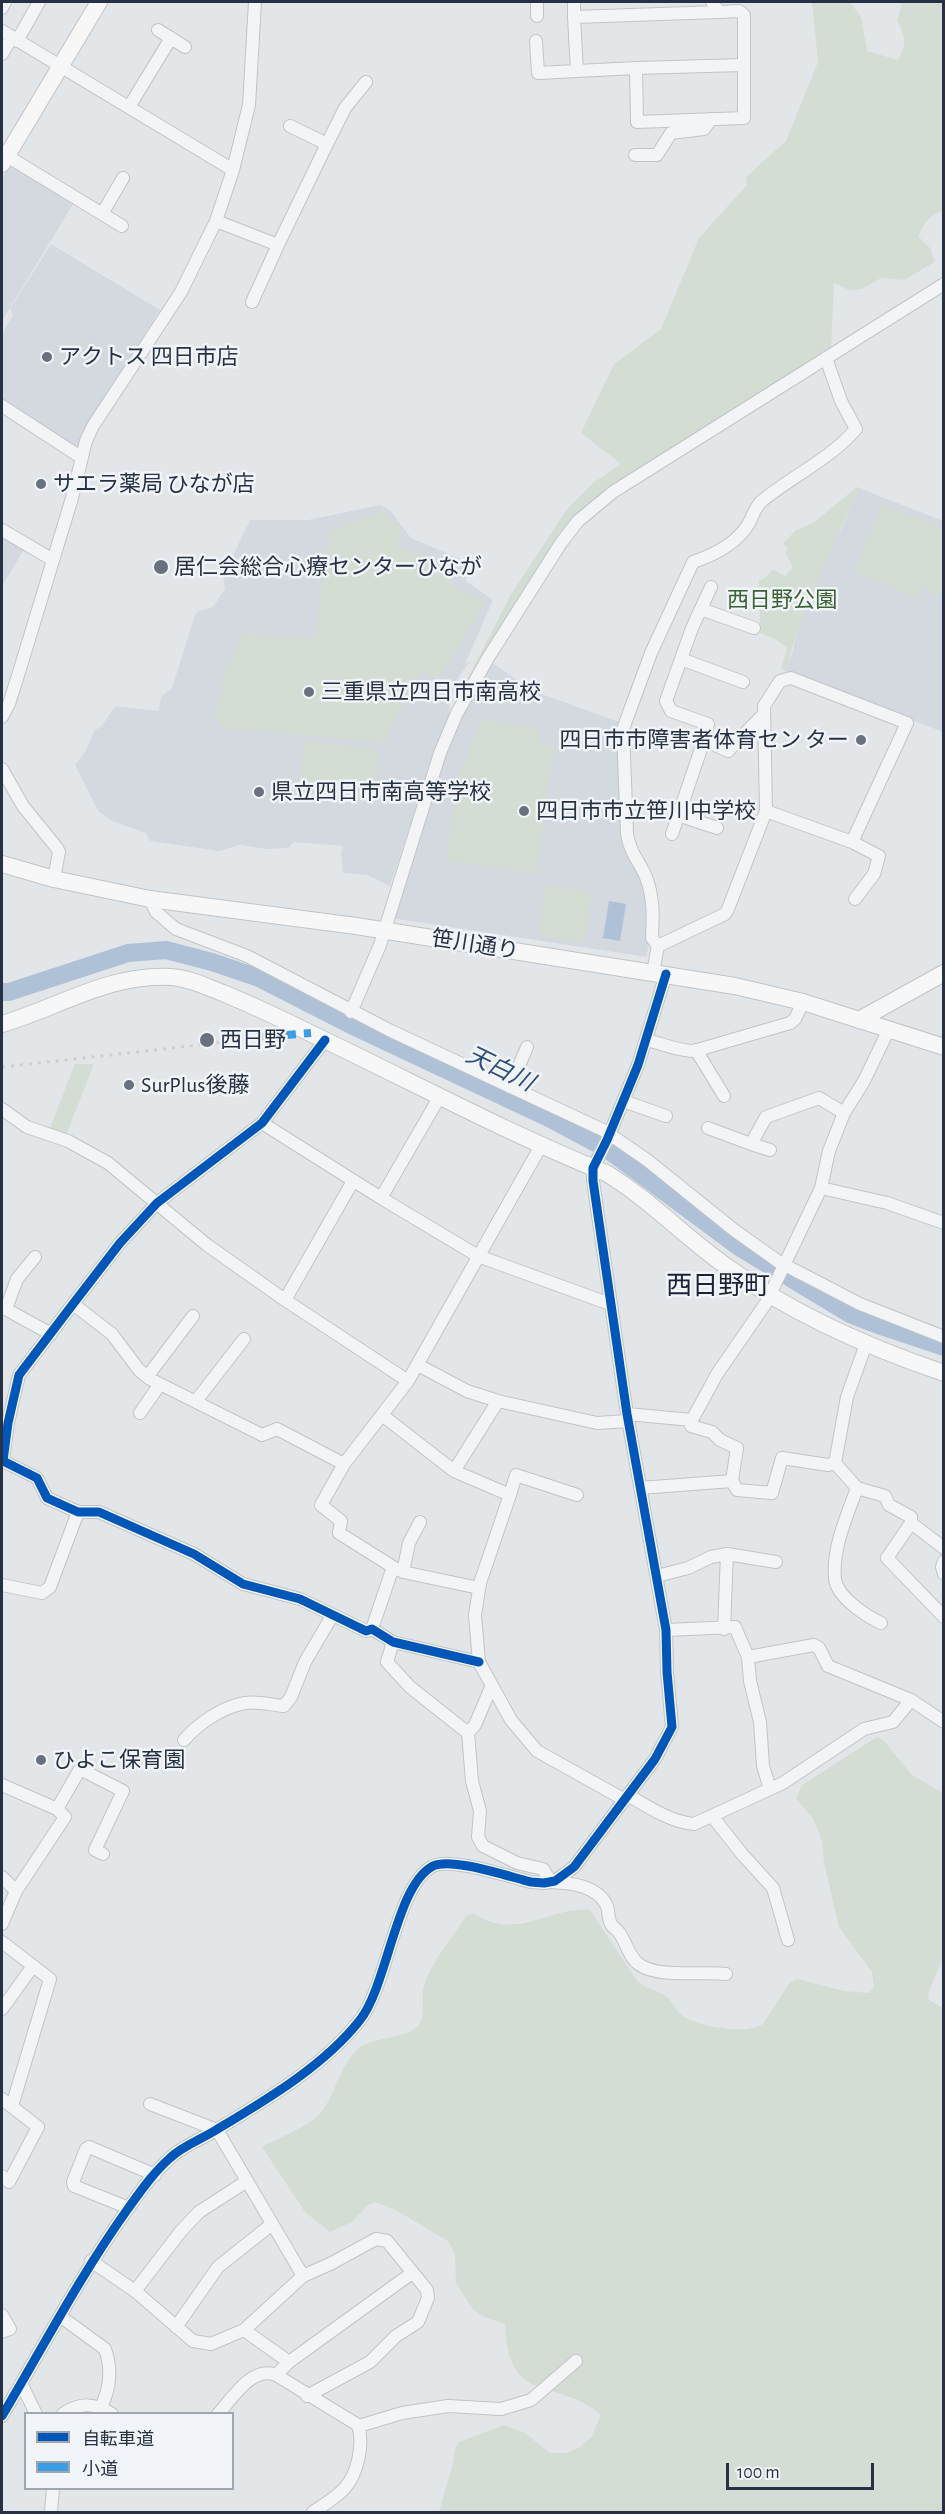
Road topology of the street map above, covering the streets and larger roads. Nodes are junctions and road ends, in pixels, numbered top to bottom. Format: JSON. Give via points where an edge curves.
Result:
{"nodes":[{"id":1,"x":5,"y":2,"type":"edge"},
{"id":2,"x":39,"y":2,"type":"edge"},
{"id":3,"x":99,"y":2,"type":"edge"},
{"id":4,"x":255,"y":2,"type":"edge"},
{"id":5,"x":537,"y":2,"type":"edge"},
{"id":6,"x":574,"y":2,"type":"edge"},
{"id":7,"x":716,"y":7,"type":"edge"},
{"id":8,"x":2,"y":8,"type":"edge"},
{"id":9,"x":537,"y":16,"type":"dead end"},
{"id":10,"x":574,"y":17,"type":"junction"},
{"id":11,"x":158,"y":30,"type":"dead end"},
{"id":12,"x":10,"y":36,"type":"edge"},
{"id":13,"x":171,"y":38,"type":"junction"},
{"id":14,"x":536,"y":41,"type":"dead end"},
{"id":15,"x":185,"y":47,"type":"dead end"},
{"id":16,"x":2,"y":54,"type":"edge"},
{"id":17,"x":743,"y":64,"type":"junction"},
{"id":18,"x":60,"y":67,"type":"junction"},
{"id":19,"x":636,"y":68,"type":"junction"},
{"id":20,"x":577,"y":71,"type":"junction"},
{"id":21,"x":366,"y":82,"type":"dead end"},
{"id":22,"x":129,"y":107,"type":"junction"},
{"id":23,"x":711,"y":119,"type":"junction"},
{"id":24,"x":290,"y":126,"type":"dead end"},
{"id":25,"x":327,"y":144,"type":"junction"},
{"id":26,"x":635,"y":155,"type":"dead end"},
{"id":27,"x":4,"y":160,"type":"edge"},
{"id":28,"x":233,"y":170,"type":"junction"},
{"id":29,"x":123,"y":178,"type":"dead end"},
{"id":30,"x":102,"y":214,"type":"junction"},
{"id":31,"x":216,"y":221,"type":"junction"},
{"id":32,"x":122,"y":226,"type":"dead end"},
{"id":33,"x":278,"y":245,"type":"junction"},
{"id":34,"x":944,"y":284,"type":"edge"},
{"id":35,"x":252,"y":302,"type":"dead end"},
{"id":36,"x":826,"y":358,"type":"junction"},
{"id":37,"x":2,"y":406,"type":"edge"},
{"id":38,"x":82,"y":458,"type":"junction"},
{"id":39,"x":2,"y":530,"type":"edge"},
{"id":40,"x":53,"y":560,"type":"junction"},
{"id":41,"x":711,"y":587,"type":"dead end"},
{"id":42,"x":701,"y":609,"type":"junction"},
{"id":43,"x":754,"y":628,"type":"dead end"},
{"id":44,"x":681,"y":659,"type":"junction"},
{"id":45,"x":743,"y":682,"type":"dead end"},
{"id":46,"x":765,"y":714,"type":"junction"},
{"id":47,"x":2,"y":717,"type":"edge"},
{"id":48,"x":704,"y":740,"type":"junction"},
{"id":49,"x":2,"y":769,"type":"edge"},
{"id":50,"x":766,"y":811,"type":"junction"},
{"id":51,"x":678,"y":814,"type":"junction"},
{"id":52,"x":717,"y":828,"type":"dead end"},
{"id":53,"x":672,"y":834,"type":"dead end"},
{"id":54,"x":852,"y":842,"type":"junction"},
{"id":55,"x":2,"y":864,"type":"edge"},
{"id":56,"x":54,"y":879,"type":"junction"},
{"id":57,"x":150,"y":898,"type":"junction"},
{"id":58,"x":855,"y":899,"type":"dead end"},
{"id":59,"x":383,"y":931,"type":"junction"},
{"id":60,"x":658,"y":946,"type":"junction"},
{"id":61,"x":659,"y":973,"type":"junction"},
{"id":62,"x":944,"y":973,"type":"edge"},
{"id":63,"x":803,"y":1002,"type":"junction"},
{"id":64,"x":351,"y":1012,"type":"junction"},
{"id":65,"x":859,"y":1020,"type":"junction"},
{"id":66,"x":2,"y":1024,"type":"edge"},
{"id":67,"x":889,"y":1029,"type":"junction"},
{"id":68,"x":325,"y":1040,"type":"junction"},
{"id":69,"x":647,"y":1040,"type":"junction"},
{"id":70,"x":527,"y":1047,"type":"dead end"},
{"id":71,"x":944,"y":1047,"type":"edge"},
{"id":72,"x":696,"y":1050,"type":"junction"},
{"id":73,"x":510,"y":1087,"type":"junction"},
{"id":74,"x":440,"y":1096,"type":"junction"},
{"id":75,"x":724,"y":1096,"type":"dead end"},
{"id":76,"x":623,"y":1101,"type":"junction"},
{"id":77,"x":2,"y":1109,"type":"edge"},
{"id":78,"x":844,"y":1113,"type":"junction"},
{"id":79,"x":666,"y":1116,"type":"dead end"},
{"id":80,"x":262,"y":1122,"type":"junction"},
{"id":81,"x":708,"y":1128,"type":"dead end"},
{"id":82,"x":608,"y":1137,"type":"junction"},
{"id":83,"x":542,"y":1144,"type":"junction"},
{"id":84,"x":751,"y":1144,"type":"junction"},
{"id":85,"x":770,"y":1150,"type":"dead end"},
{"id":86,"x":593,"y":1168,"type":"junction"},
{"id":87,"x":353,"y":1181,"type":"junction"},
{"id":88,"x":822,"y":1188,"type":"junction"},
{"id":89,"x":381,"y":1198,"type":"junction"},
{"id":90,"x":157,"y":1203,"type":"junction"},
{"id":91,"x":944,"y":1223,"type":"edge"},
{"id":92,"x":478,"y":1256,"type":"junction"},
{"id":93,"x":35,"y":1257,"type":"dead end"},
{"id":94,"x":784,"y":1265,"type":"junction"},
{"id":95,"x":769,"y":1292,"type":"junction"},
{"id":96,"x":285,"y":1300,"type":"junction"},
{"id":97,"x":73,"y":1304,"type":"junction"},
{"id":98,"x":610,"y":1304,"type":"junction"},
{"id":99,"x":4,"y":1308,"type":"edge"},
{"id":100,"x":193,"y":1316,"type":"dead end"},
{"id":101,"x":51,"y":1334,"type":"junction"},
{"id":102,"x":944,"y":1337,"type":"edge"},
{"id":103,"x":244,"y":1339,"type":"dead end"},
{"id":104,"x":866,"y":1344,"type":"junction"},
{"id":105,"x":418,"y":1365,"type":"junction"},
{"id":106,"x":944,"y":1373,"type":"edge"},
{"id":107,"x":147,"y":1377,"type":"junction"},
{"id":108,"x":408,"y":1381,"type":"junction"},
{"id":109,"x":160,"y":1384,"type":"junction"},
{"id":110,"x":196,"y":1401,"type":"junction"},
{"id":111,"x":498,"y":1401,"type":"junction"},
{"id":112,"x":140,"y":1413,"type":"dead end"},
{"id":113,"x":382,"y":1414,"type":"junction"},
{"id":114,"x":628,"y":1418,"type":"junction"},
{"id":115,"x":692,"y":1420,"type":"junction"},
{"id":116,"x":3,"y":1442,"type":"edge"},
{"id":117,"x":835,"y":1463,"type":"junction"},
{"id":118,"x":344,"y":1464,"type":"junction"},
{"id":119,"x":454,"y":1471,"type":"junction"},
{"id":120,"x":732,"y":1481,"type":"junction"},
{"id":121,"x":640,"y":1488,"type":"junction"},
{"id":122,"x":857,"y":1488,"type":"junction"},
{"id":123,"x":510,"y":1495,"type":"junction"},
{"id":124,"x":577,"y":1495,"type":"dead end"},
{"id":125,"x":78,"y":1512,"type":"junction"},
{"id":126,"x":420,"y":1522,"type":"dead end"},
{"id":127,"x":910,"y":1523,"type":"junction"},
{"id":128,"x":944,"y":1548,"type":"edge"},
{"id":129,"x":727,"y":1554,"type":"junction"},
{"id":130,"x":944,"y":1561,"type":"edge"},
{"id":131,"x":776,"y":1562,"type":"dead end"},
{"id":132,"x":398,"y":1570,"type":"junction"},
{"id":133,"x":944,"y":1574,"type":"edge"},
{"id":134,"x":657,"y":1576,"type":"junction"},
{"id":135,"x":2,"y":1585,"type":"edge"},
{"id":136,"x":479,"y":1588,"type":"junction"},
{"id":137,"x":332,"y":1616,"type":"junction"},
{"id":138,"x":944,"y":1617,"type":"edge"},
{"id":139,"x":881,"y":1623,"type":"dead end"},
{"id":140,"x":372,"y":1629,"type":"junction"},
{"id":141,"x":724,"y":1629,"type":"junction"},
{"id":142,"x":666,"y":1630,"type":"junction"},
{"id":143,"x":393,"y":1642,"type":"junction"},
{"id":144,"x":748,"y":1657,"type":"junction"},
{"id":145,"x":478,"y":1662,"type":"junction"},
{"id":146,"x":492,"y":1686,"type":"junction"},
{"id":147,"x":911,"y":1700,"type":"junction"},
{"id":148,"x":944,"y":1722,"type":"edge"},
{"id":149,"x":468,"y":1733,"type":"junction"},
{"id":150,"x":184,"y":1740,"type":"dead end"},
{"id":151,"x":2,"y":1785,"type":"edge"},
{"id":152,"x":770,"y":1789,"type":"junction"},
{"id":153,"x":626,"y":1797,"type":"junction"},
{"id":154,"x":57,"y":1809,"type":"junction"},
{"id":155,"x":712,"y":1816,"type":"junction"},
{"id":156,"x":103,"y":1854,"type":"dead end"},
{"id":157,"x":2,"y":1877,"type":"edge"},
{"id":158,"x":551,"y":1882,"type":"junction"},
{"id":159,"x":16,"y":1891,"type":"junction"},
{"id":160,"x":2,"y":1924,"type":"edge"},
{"id":161,"x":788,"y":1940,"type":"dead end"},
{"id":162,"x":2,"y":1942,"type":"edge"},
{"id":163,"x":33,"y":1966,"type":"junction"},
{"id":164,"x":726,"y":1974,"type":"dead end"},
{"id":165,"x":2,"y":2009,"type":"edge"},
{"id":166,"x":7,"y":2102,"type":"edge"},
{"id":167,"x":150,"y":2104,"type":"dead end"},
{"id":168,"x":217,"y":2130,"type":"junction"},
{"id":169,"x":154,"y":2175,"type":"junction"},
{"id":170,"x":2,"y":2176,"type":"edge"},
{"id":171,"x":247,"y":2181,"type":"junction"},
{"id":172,"x":129,"y":2208,"type":"junction"},
{"id":173,"x":272,"y":2224,"type":"junction"},
{"id":174,"x":91,"y":2261,"type":"junction"},
{"id":175,"x":412,"y":2272,"type":"junction"},
{"id":176,"x":303,"y":2276,"type":"junction"},
{"id":177,"x":135,"y":2291,"type":"junction"},
{"id":178,"x":2,"y":2315,"type":"edge"},
{"id":179,"x":60,"y":2316,"type":"junction"},
{"id":180,"x":176,"y":2327,"type":"junction"},
{"id":181,"x":244,"y":2330,"type":"junction"},
{"id":182,"x":2,"y":2332,"type":"edge"},
{"id":183,"x":576,"y":2361,"type":"dead end"},
{"id":184,"x":289,"y":2362,"type":"junction"},
{"id":185,"x":276,"y":2375,"type":"junction"},
{"id":186,"x":21,"y":2383,"type":"junction"},
{"id":187,"x":307,"y":2396,"type":"junction"},
{"id":188,"x":101,"y":2407,"type":"junction"},
{"id":189,"x":35,"y":2412,"type":"edge"},
{"id":190,"x":67,"y":2412,"type":"edge"},
{"id":191,"x":109,"y":2412,"type":"edge"},
{"id":192,"x":220,"y":2412,"type":"edge"},
{"id":193,"x":2,"y":2416,"type":"edge"},
{"id":194,"x":359,"y":2426,"type":"junction"},
{"id":195,"x":53,"y":2490,"type":"edge"},
{"id":196,"x":51,"y":2512,"type":"edge"},
{"id":197,"x":313,"y":2512,"type":"edge"}],
"edges":[{"from":1,"to":8,"type":"street"},
{"from":2,"to":12,"type":"street"},
{"from":3,"to":18,"type":"street"},
{"from":4,"to":28,"type":"street","via":[[249,105]]},
{"from":5,"to":9,"type":"street"},
{"from":6,"to":10,"type":"street"},
{"from":7,"to":10,"type":"street"},
{"from":7,"to":17,"type":"street","via":[[744,15]]},
{"from":10,"to":20,"type":"street"},
{"from":11,"to":13,"type":"street"},
{"from":12,"to":16,"type":"street"},
{"from":12,"to":18,"type":"street"},
{"from":13,"to":15,"type":"street"},
{"from":13,"to":22,"type":"street"},
{"from":14,"to":20,"type":"street","via":[[538,72]]},
{"from":17,"to":19,"type":"street"},
{"from":17,"to":23,"type":"street","via":[[744,118]]},
{"from":18,"to":22,"type":"street"},
{"from":18,"to":27,"type":"street"},
{"from":19,"to":20,"type":"street"},
{"from":19,"to":23,"type":"street","via":[[637,122]]},
{"from":21,"to":25,"type":"street","via":[[345,108]]},
{"from":22,"to":28,"type":"street"},
{"from":23,"to":26,"type":"street","via":[[704,129],[671,133],[657,155]]},
{"from":24,"to":25,"type":"street"},
{"from":25,"to":33,"type":"street"},
{"from":27,"to":30,"type":"street"},
{"from":28,"to":31,"type":"street"},
{"from":29,"to":30,"type":"street"},
{"from":30,"to":32,"type":"street"},
{"from":31,"to":33,"type":"street"},
{"from":31,"to":38,"type":"street","via":[[181,292],[93,426]]},
{"from":33,"to":35,"type":"street"},
{"from":34,"to":36,"type":"street"},
{"from":36,"to":59,"type":"street","via":[[613,492],[578,521],[488,658],[457,713],[440,753]]},
{"from":36,"to":60,"type":"street","via":[[841,402],[856,429],[832,453],[760,502],[749,524],[726,548],[693,562],[651,653],[622,729],[627,834],[630,850],[645,877],[654,911],[652,938]]},
{"from":37,"to":38,"type":"street"},
{"from":38,"to":40,"type":"street"},
{"from":39,"to":40,"type":"street"},
{"from":40,"to":47,"type":"street"},
{"from":41,"to":42,"type":"street"},
{"from":42,"to":43,"type":"street"},
{"from":42,"to":44,"type":"street"},
{"from":44,"to":45,"type":"street"},
{"from":44,"to":48,"type":"street","via":[[666,701],[671,711],[708,724]]},
{"from":46,"to":48,"type":"street","via":[[728,751]]},
{"from":46,"to":50,"type":"street"},
{"from":46,"to":54,"type":"street","via":[[764,706],[780,681],[791,678],[907,723]]},
{"from":48,"to":51,"type":"street"},
{"from":49,"to":56,"type":"street","via":[[59,852]]},
{"from":50,"to":54,"type":"street"},
{"from":50,"to":60,"type":"street","via":[[725,914]]},
{"from":51,"to":52,"type":"street"},
{"from":51,"to":53,"type":"street"},
{"from":54,"to":58,"type":"street","via":[[879,856],[874,874]]},
{"from":55,"to":56,"type":"street","name":"笹川通り"},
{"from":56,"to":57,"type":"street","name":"笹川通り"},
{"from":57,"to":59,"type":"street","name":"笹川通り"},
{"from":57,"to":64,"type":"street","via":[[156,912],[176,929],[247,956]]},
{"from":59,"to":61,"type":"street","name":"笹川通り"},
{"from":59,"to":64,"type":"street"},
{"from":60,"to":61,"type":"street"},
{"from":61,"to":63,"type":"street","name":"笹川通り"},
{"from":61,"to":69,"type":"street"},
{"from":62,"to":65,"type":"street"},
{"from":63,"to":65,"type":"street","name":"笹川通り"},
{"from":63,"to":72,"type":"street","via":[[790,1023]]},
{"from":64,"to":73,"type":"street"},
{"from":65,"to":67,"type":"street","name":"笹川通り"},
{"from":66,"to":68,"type":"street","via":[[90,989],[135,979],[172,977],[200,984]]},
{"from":67,"to":71,"type":"street","name":"笹川通り"},
{"from":67,"to":78,"type":"street","via":[[869,1073]]},
{"from":68,"to":74,"type":"street"},
{"from":68,"to":80,"type":"street"},
{"from":69,"to":72,"type":"street","via":[[682,1051]]},
{"from":69,"to":76,"type":"street"},
{"from":70,"to":73,"type":"street"},
{"from":72,"to":75,"type":"street"},
{"from":73,"to":82,"type":"street"},
{"from":74,"to":83,"type":"street"},
{"from":74,"to":89,"type":"street"},
{"from":76,"to":79,"type":"street"},
{"from":76,"to":82,"type":"street"},
{"from":77,"to":90,"type":"street","via":[[27,1127],[108,1163]]},
{"from":78,"to":84,"type":"street","via":[[819,1098],[766,1117]]},
{"from":78,"to":88,"type":"street","via":[[829,1151]]},
{"from":80,"to":87,"type":"street"},
{"from":80,"to":90,"type":"street"},
{"from":81,"to":84,"type":"street"},
{"from":82,"to":86,"type":"street"},
{"from":82,"to":94,"type":"street","via":[[655,1166]]},
{"from":83,"to":86,"type":"street"},
{"from":83,"to":92,"type":"street"},
{"from":84,"to":85,"type":"street"},
{"from":86,"to":95,"type":"street","via":[[618,1181],[703,1250]]},
{"from":86,"to":98,"type":"street"},
{"from":87,"to":89,"type":"street"},
{"from":87,"to":96,"type":"street"},
{"from":88,"to":91,"type":"street","via":[[887,1203]]},
{"from":88,"to":94,"type":"street"},
{"from":89,"to":92,"type":"street"},
{"from":90,"to":96,"type":"street","via":[[207,1245]]},
{"from":90,"to":97,"type":"street"},
{"from":92,"to":98,"type":"street"},
{"from":92,"to":105,"type":"street"},
{"from":93,"to":99,"type":"street","via":[[17,1279]]},
{"from":94,"to":95,"type":"street"},
{"from":94,"to":102,"type":"street","via":[[860,1304]]},
{"from":95,"to":104,"type":"street"},
{"from":95,"to":115,"type":"street"},
{"from":96,"to":108,"type":"street"},
{"from":97,"to":101,"type":"street"},
{"from":97,"to":107,"type":"street","via":[[112,1334]]},
{"from":98,"to":114,"type":"street"},
{"from":99,"to":101,"type":"street"},
{"from":100,"to":107,"type":"street"},
{"from":101,"to":116,"type":"street","via":[[19,1375]]},
{"from":103,"to":110,"type":"street"},
{"from":104,"to":106,"type":"street"},
{"from":104,"to":117,"type":"street","via":[[847,1397]]},
{"from":105,"to":108,"type":"street"},
{"from":105,"to":111,"type":"street","via":[[467,1391]]},
{"from":107,"to":109,"type":"street"},
{"from":108,"to":113,"type":"street"},
{"from":109,"to":110,"type":"street"},
{"from":109,"to":112,"type":"street"},
{"from":110,"to":118,"type":"street","via":[[262,1435],[277,1429]]},
{"from":111,"to":114,"type":"street","via":[[597,1423]]},
{"from":111,"to":119,"type":"street"},
{"from":113,"to":118,"type":"street"},
{"from":113,"to":119,"type":"street"},
{"from":114,"to":115,"type":"street"},
{"from":114,"to":121,"type":"street"},
{"from":115,"to":120,"type":"street","via":[[691,1426],[712,1432],[737,1448]]},
{"from":116,"to":125,"type":"street","via":[[3,1461],[37,1478],[47,1498]]},
{"from":117,"to":120,"type":"street","via":[[782,1458],[772,1493],[737,1490]]},
{"from":117,"to":122,"type":"street"},
{"from":118,"to":132,"type":"street","via":[[321,1506],[341,1521],[339,1533]]},
{"from":119,"to":123,"type":"street"},
{"from":120,"to":121,"type":"street"},
{"from":121,"to":134,"type":"street"},
{"from":122,"to":127,"type":"street","via":[[885,1496],[890,1505],[911,1517]]},
{"from":122,"to":139,"type":"street","via":[[840,1535],[835,1581],[845,1598],[867,1617]]},
{"from":123,"to":124,"type":"street","via":[[516,1475]]},
{"from":123,"to":136,"type":"street"},
{"from":125,"to":135,"type":"street","via":[[52,1592]]},
{"from":125,"to":137,"type":"street","via":[[99,1512],[194,1554],[243,1584],[300,1599]]},
{"from":126,"to":132,"type":"street"},
{"from":127,"to":128,"type":"street"},
{"from":127,"to":138,"type":"street","via":[[887,1558]]},
{"from":129,"to":131,"type":"street"},
{"from":129,"to":134,"type":"street"},
{"from":129,"to":141,"type":"street"},
{"from":130,"to":133,"type":"street"},
{"from":132,"to":136,"type":"street"},
{"from":132,"to":140,"type":"street"},
{"from":134,"to":142,"type":"street"},
{"from":136,"to":145,"type":"street"},
{"from":137,"to":140,"type":"street","via":[[366,1631]]},
{"from":137,"to":150,"type":"street","via":[[284,1706],[248,1702],[233,1707],[197,1725]]},
{"from":140,"to":143,"type":"street"},
{"from":141,"to":142,"type":"street"},
{"from":141,"to":144,"type":"street","via":[[735,1628]]},
{"from":142,"to":153,"type":"street","via":[[672,1727],[655,1759]]},
{"from":143,"to":145,"type":"street"},
{"from":143,"to":149,"type":"street","via":[[387,1662],[410,1688]]},
{"from":144,"to":147,"type":"street","via":[[814,1644],[828,1666]]},
{"from":144,"to":152,"type":"street","via":[[760,1722],[763,1766]]},
{"from":145,"to":146,"type":"street"},
{"from":146,"to":149,"type":"street"},
{"from":146,"to":153,"type":"street","via":[[511,1720],[537,1751]]},
{"from":147,"to":148,"type":"street"},
{"from":147,"to":152,"type":"street","via":[[893,1722],[864,1729]]},
{"from":149,"to":158,"type":"street","via":[[472,1781],[480,1811],[478,1837],[483,1846],[517,1863],[543,1869]]},
{"from":151,"to":154,"type":"street"},
{"from":152,"to":155,"type":"street"},
{"from":153,"to":155,"type":"street","via":[[684,1823],[694,1824]]},
{"from":153,"to":158,"type":"street","via":[[574,1867]]},
{"from":154,"to":156,"type":"street","via":[[80,1769],[123,1791],[95,1850]]},
{"from":154,"to":159,"type":"street","via":[[65,1817]]},
{"from":155,"to":161,"type":"street","via":[[773,1888]]},
{"from":157,"to":159,"type":"street"},
{"from":158,"to":164,"type":"street","via":[[579,1884],[602,1899],[610,1923],[640,1965],[677,1973]]},
{"from":158,"to":168,"type":"street","via":[[531,1882],[452,1864],[436,1865],[424,1873],[413,1888],[375,1992],[361,2019],[310,2068]]},
{"from":159,"to":160,"type":"street"},
{"from":162,"to":163,"type":"street"},
{"from":163,"to":165,"type":"street"},
{"from":163,"to":166,"type":"street","via":[[50,1979]]},
{"from":166,"to":170,"type":"street","via":[[38,2127],[9,2182]]},
{"from":167,"to":168,"type":"street"},
{"from":168,"to":169,"type":"street","via":[[170,2157]]},
{"from":168,"to":171,"type":"street"},
{"from":169,"to":172,"type":"street"},
{"from":169,"to":172,"type":"street","via":[[86,2149],[74,2186]]},
{"from":171,"to":173,"type":"street"},
{"from":171,"to":177,"type":"street","via":[[199,2212]]},
{"from":172,"to":174,"type":"street"},
{"from":173,"to":176,"type":"street"},
{"from":173,"to":180,"type":"street","via":[[218,2267]]},
{"from":174,"to":177,"type":"street"},
{"from":174,"to":179,"type":"street"},
{"from":175,"to":176,"type":"street","via":[[387,2241],[376,2239]]},
{"from":175,"to":184,"type":"street"},
{"from":175,"to":187,"type":"street","via":[[427,2290],[428,2298],[418,2322],[396,2336],[370,2362]]},
{"from":176,"to":181,"type":"street"},
{"from":177,"to":180,"type":"street"},
{"from":178,"to":182,"type":"street","via":[[10,2329]]},
{"from":179,"to":186,"type":"street"},
{"from":179,"to":188,"type":"street","via":[[105,2349],[109,2391]]},
{"from":180,"to":181,"type":"street","via":[[193,2341],[211,2344]]},
{"from":181,"to":184,"type":"street"},
{"from":183,"to":194,"type":"street","via":[[531,2400],[501,2409],[448,2406],[402,2413]]},
{"from":184,"to":185,"type":"street"},
{"from":185,"to":187,"type":"street"},
{"from":185,"to":192,"type":"street","via":[[253,2377]]},
{"from":186,"to":189,"type":"street"},
{"from":186,"to":193,"type":"street"},
{"from":187,"to":194,"type":"street"},
{"from":188,"to":190,"type":"street","via":[[84,2404]]},
{"from":188,"to":191,"type":"street"},
{"from":194,"to":197,"type":"street","via":[[360,2452],[346,2487]]},
{"from":195,"to":196,"type":"street"}]}
